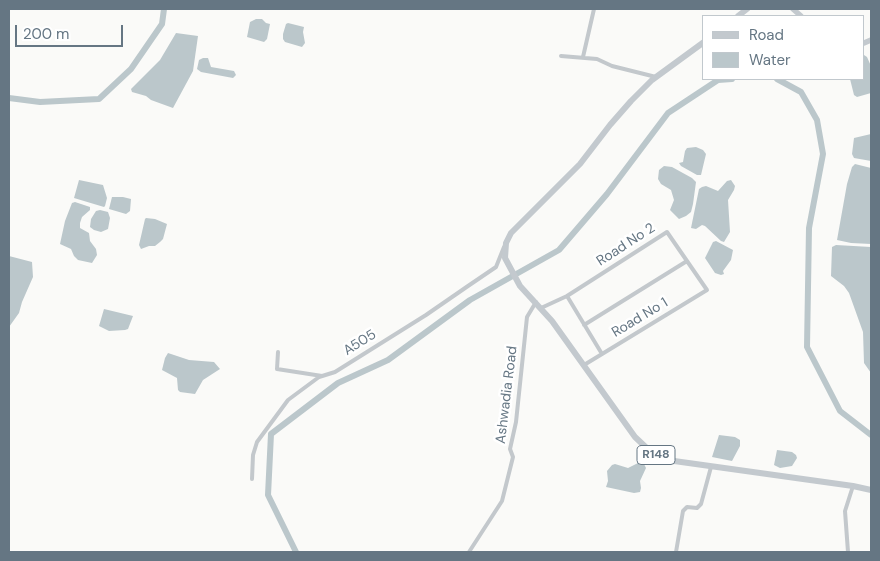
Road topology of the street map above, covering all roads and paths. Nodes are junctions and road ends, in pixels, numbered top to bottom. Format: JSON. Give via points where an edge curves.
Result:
{"nodes":[{"id":1,"x":594,"y":9,"type":"edge"},
{"id":2,"x":702,"y":44,"type":"edge"},
{"id":3,"x":561,"y":56,"type":"dead end"},
{"id":4,"x":583,"y":57,"type":"junction"},
{"id":5,"x":656,"y":78,"type":"junction"},
{"id":6,"x":506,"y":243,"type":"junction"},
{"id":7,"x":687,"y":261,"type":"junction"},
{"id":8,"x":567,"y":296,"type":"junction"},
{"id":9,"x":536,"y":302,"type":"junction"},
{"id":10,"x":541,"y":308,"type":"junction"},
{"id":11,"x":584,"y":325,"type":"junction"},
{"id":12,"x":278,"y":352,"type":"dead end"},
{"id":13,"x":602,"y":354,"type":"junction"},
{"id":14,"x":584,"y":365,"type":"junction"},
{"id":15,"x":324,"y":376,"type":"junction"},
{"id":16,"x":711,"y":467,"type":"junction"},
{"id":17,"x":252,"y":479,"type":"dead end"},
{"id":18,"x":853,"y":486,"type":"junction"},
{"id":19,"x":871,"y":490,"type":"edge"},
{"id":20,"x":469,"y":552,"type":"edge"},
{"id":21,"x":676,"y":552,"type":"edge"},
{"id":22,"x":848,"y":552,"type":"edge"}],
"edges":[{"from":1,"to":4,"type":"street"},
{"from":2,"to":5,"type":"main road"},
{"from":3,"to":4,"type":"street"},
{"from":4,"to":5,"type":"street"},
{"from":5,"to":6,"type":"main road","via":[[631,101],[580,164],[511,233]]},
{"from":6,"to":9,"type":"main road","number":"R148","via":[[505,258],[520,286]]},
{"from":6,"to":15,"type":"street","name":"A505","via":[[496,267],[426,315]]},
{"from":7,"to":8,"type":"street","name":"Road No 2","via":[[667,232]]},
{"from":7,"to":11,"type":"street"},
{"from":7,"to":13,"type":"street","name":"Road No 1","via":[[707,290]]},
{"from":8,"to":10,"type":"street"},
{"from":8,"to":11,"type":"street"},
{"from":9,"to":10,"type":"main road","number":"R148"},
{"from":9,"to":20,"type":"street","name":"Ashwadia Road","via":[[528,317],[510,449],[513,457],[502,501]]},
{"from":10,"to":14,"type":"main road","number":"R148"},
{"from":11,"to":13,"type":"street"},
{"from":12,"to":15,"type":"street","via":[[277,369]]},
{"from":13,"to":14,"type":"street","name":"Road No 1"},
{"from":14,"to":16,"type":"main road","number":"R148","via":[[635,437],[652,453],[667,460]]},
{"from":15,"to":17,"type":"street","name":"A505","via":[[288,400],[278,411],[257,442]]},
{"from":16,"to":18,"type":"main road","number":"R148"},
{"from":16,"to":21,"type":"street","via":[[701,504],[683,511]]},
{"from":18,"to":19,"type":"main road","number":"R148"},
{"from":18,"to":22,"type":"street","via":[[844,511]]}]}
